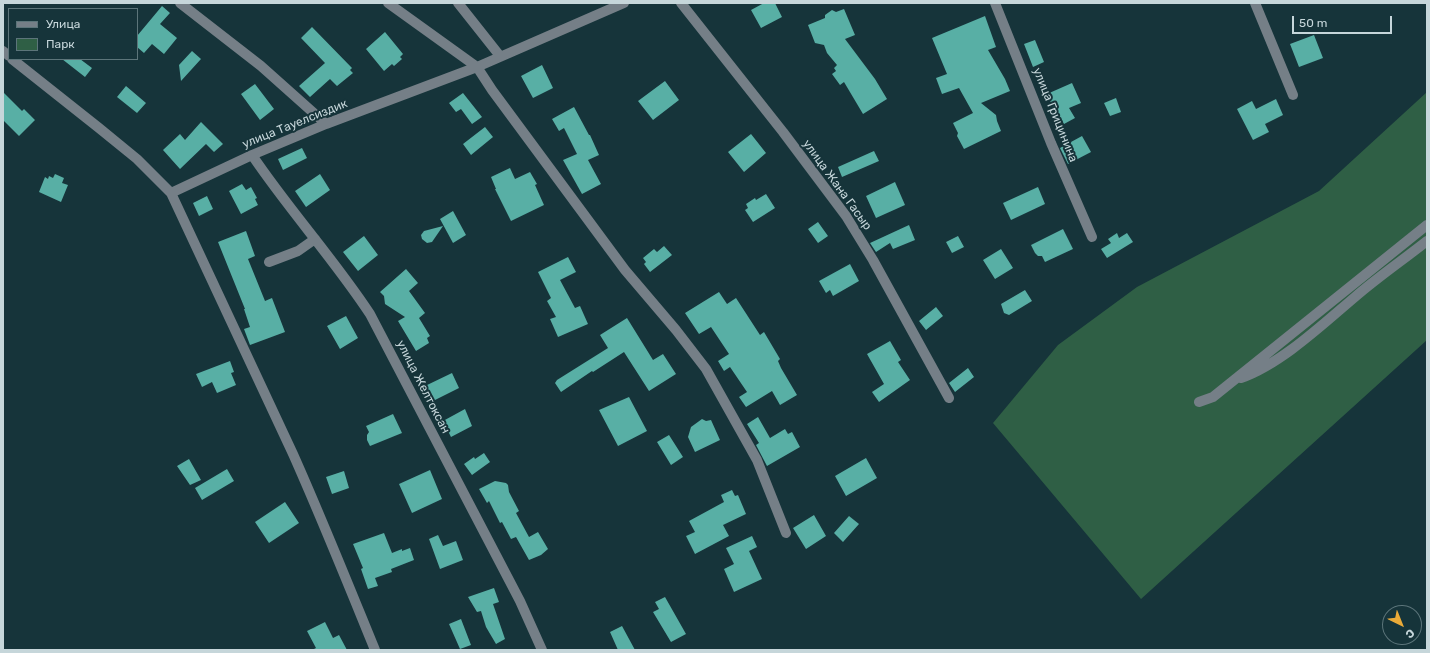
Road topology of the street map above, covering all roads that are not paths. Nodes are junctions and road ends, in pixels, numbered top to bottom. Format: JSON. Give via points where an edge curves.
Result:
{"nodes":[{"id":1,"x":180,"y":3,"type":"edge"},
{"id":2,"x":388,"y":3,"type":"edge"},
{"id":3,"x":458,"y":3,"type":"edge"},
{"id":4,"x":624,"y":3,"type":"edge"},
{"id":5,"x":681,"y":3,"type":"edge"},
{"id":6,"x":995,"y":3,"type":"edge"},
{"id":7,"x":1255,"y":3,"type":"edge"},
{"id":8,"x":500,"y":56,"type":"junction"},
{"id":9,"x":13,"y":60,"type":"edge"},
{"id":10,"x":477,"y":67,"type":"junction"},
{"id":11,"x":1293,"y":95,"type":"dead end"},
{"id":12,"x":326,"y":124,"type":"junction"},
{"id":13,"x":252,"y":155,"type":"junction"},
{"id":14,"x":171,"y":193,"type":"junction"},
{"id":15,"x":1427,"y":225,"type":"edge"},
{"id":16,"x":1092,"y":237,"type":"dead end"},
{"id":17,"x":315,"y":240,"type":"junction"},
{"id":18,"x":1427,"y":241,"type":"edge"},
{"id":19,"x":268,"y":262,"type":"dead end"},
{"id":20,"x":1232,"y":382,"type":"junction"},
{"id":21,"x":948,"y":398,"type":"dead end"},
{"id":22,"x":1199,"y":402,"type":"dead end"},
{"id":23,"x":786,"y":534,"type":"dead end"},
{"id":24,"x":375,"y":650,"type":"edge"},
{"id":25,"x":542,"y":650,"type":"edge"}],
"edges":[{"from":1,"to":12,"type":"street","via":[[261,66]]},
{"from":2,"to":10,"type":"street"},
{"from":3,"to":8,"type":"street"},
{"from":4,"to":8,"type":"street","name":"улица Тауелсиздик"},
{"from":5,"to":21,"type":"street","name":"улица Жана Гасыр","via":[[846,216],[877,266]]},
{"from":6,"to":16,"type":"street","name":"улица Грицинина"},
{"from":7,"to":11,"type":"street"},
{"from":8,"to":10,"type":"street","name":"улица Тауелсиздик"},
{"from":9,"to":14,"type":"street","via":[[137,159]]},
{"from":10,"to":12,"type":"street","name":"улица Тауелсиздик"},
{"from":10,"to":23,"type":"street","via":[[625,270],[706,369],[757,460]]},
{"from":12,"to":13,"type":"street","name":"улица Тауелсиздик"},
{"from":13,"to":14,"type":"street","name":"улица Тауелсиздик"},
{"from":13,"to":17,"type":"street","name":"улица Желтоксан"},
{"from":14,"to":24,"type":"street","via":[[293,455]]},
{"from":15,"to":20,"type":"street"},
{"from":17,"to":19,"type":"street","via":[[298,251]]},
{"from":17,"to":25,"type":"street","name":"улица Желтоксан","via":[[351,285],[370,314],[520,601]]},
{"from":18,"to":20,"type":"street","via":[[1284,354],[1253,374]]},
{"from":20,"to":22,"type":"street","via":[[1213,397]]}]}
